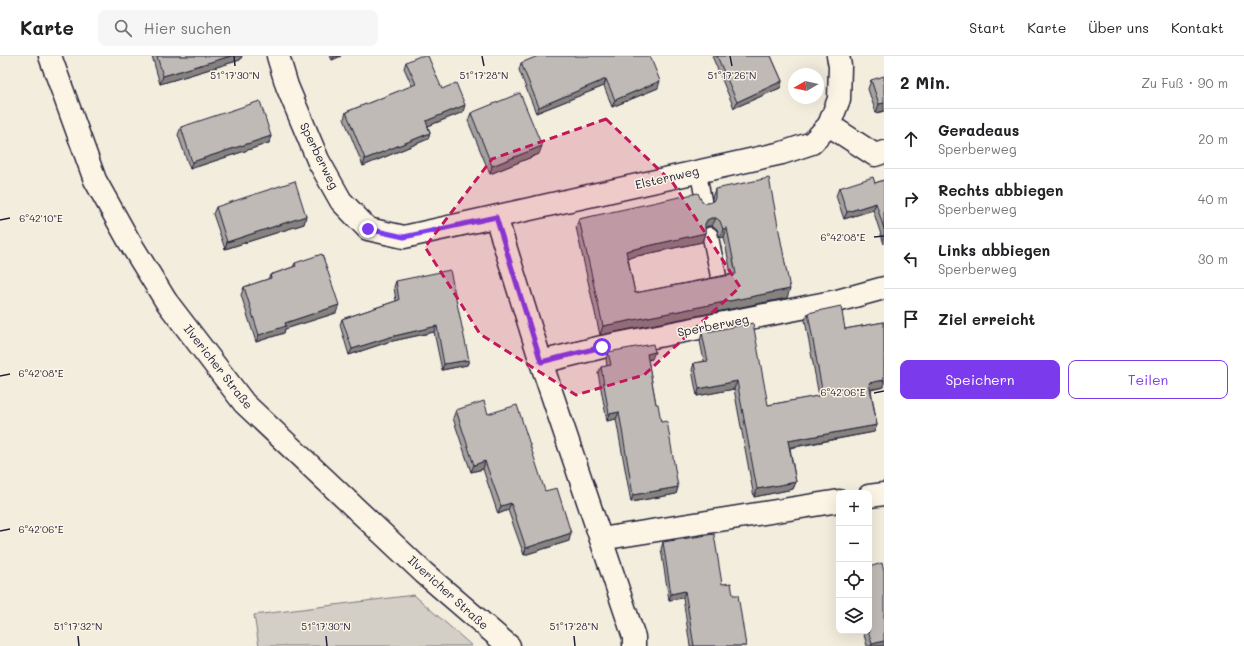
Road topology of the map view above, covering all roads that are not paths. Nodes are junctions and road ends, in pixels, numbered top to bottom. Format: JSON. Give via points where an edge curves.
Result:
{"nodes":[{"id":1,"x":50,"y":56,"type":"edge"},
{"id":2,"x":278,"y":56,"type":"edge"},
{"id":3,"x":838,"y":56,"type":"edge"},
{"id":4,"x":829,"y":125,"type":"junction"},
{"id":5,"x":884,"y":152,"type":"edge"},
{"id":6,"x":698,"y":171,"type":"junction"},
{"id":7,"x":704,"y":203,"type":"edge"},
{"id":8,"x":496,"y":217,"type":"junction"},
{"id":9,"x":710,"y":234,"type":"edge"},
{"id":10,"x":718,"y":274,"type":"dead end"},
{"id":11,"x":884,"y":288,"type":"edge"},
{"id":12,"x":541,"y":362,"type":"junction"},
{"id":13,"x":884,"y":494,"type":"edge"},
{"id":14,"x":872,"y":496,"type":"edge"},
{"id":15,"x":836,"y":501,"type":"edge"},
{"id":16,"x":601,"y":539,"type":"junction"},
{"id":17,"x":508,"y":646,"type":"edge"},
{"id":18,"x":634,"y":646,"type":"edge"}],
"edges":[{"from":1,"to":17,"type":"street","name":"Ilvericher Straße","via":[[95,180],[129,241],[166,301],[244,403],[430,578]]},
{"from":2,"to":8,"type":"street","name":"Sperberweg","via":[[287,86],[318,160],[341,201],[368,229],[404,237]]},
{"from":3,"to":4,"type":"street","name":"Elsternweg","via":[[839,99]]},
{"from":4,"to":5,"type":"street","via":[[875,155]]},
{"from":4,"to":6,"type":"street","name":"Elsternweg","via":[[812,144]]},
{"from":6,"to":7,"type":"lane"},
{"from":6,"to":8,"type":"street","name":"Elsternweg"},
{"from":8,"to":12,"type":"street"},
{"from":9,"to":10,"type":"lane"},
{"from":11,"to":12,"type":"street","name":"Sperberweg","via":[[837,301],[602,347]]},
{"from":12,"to":16,"type":"street"},
{"from":13,"to":14,"type":"street"},
{"from":15,"to":16,"type":"street"},
{"from":16,"to":18,"type":"street","via":[[634,637]]}]}
